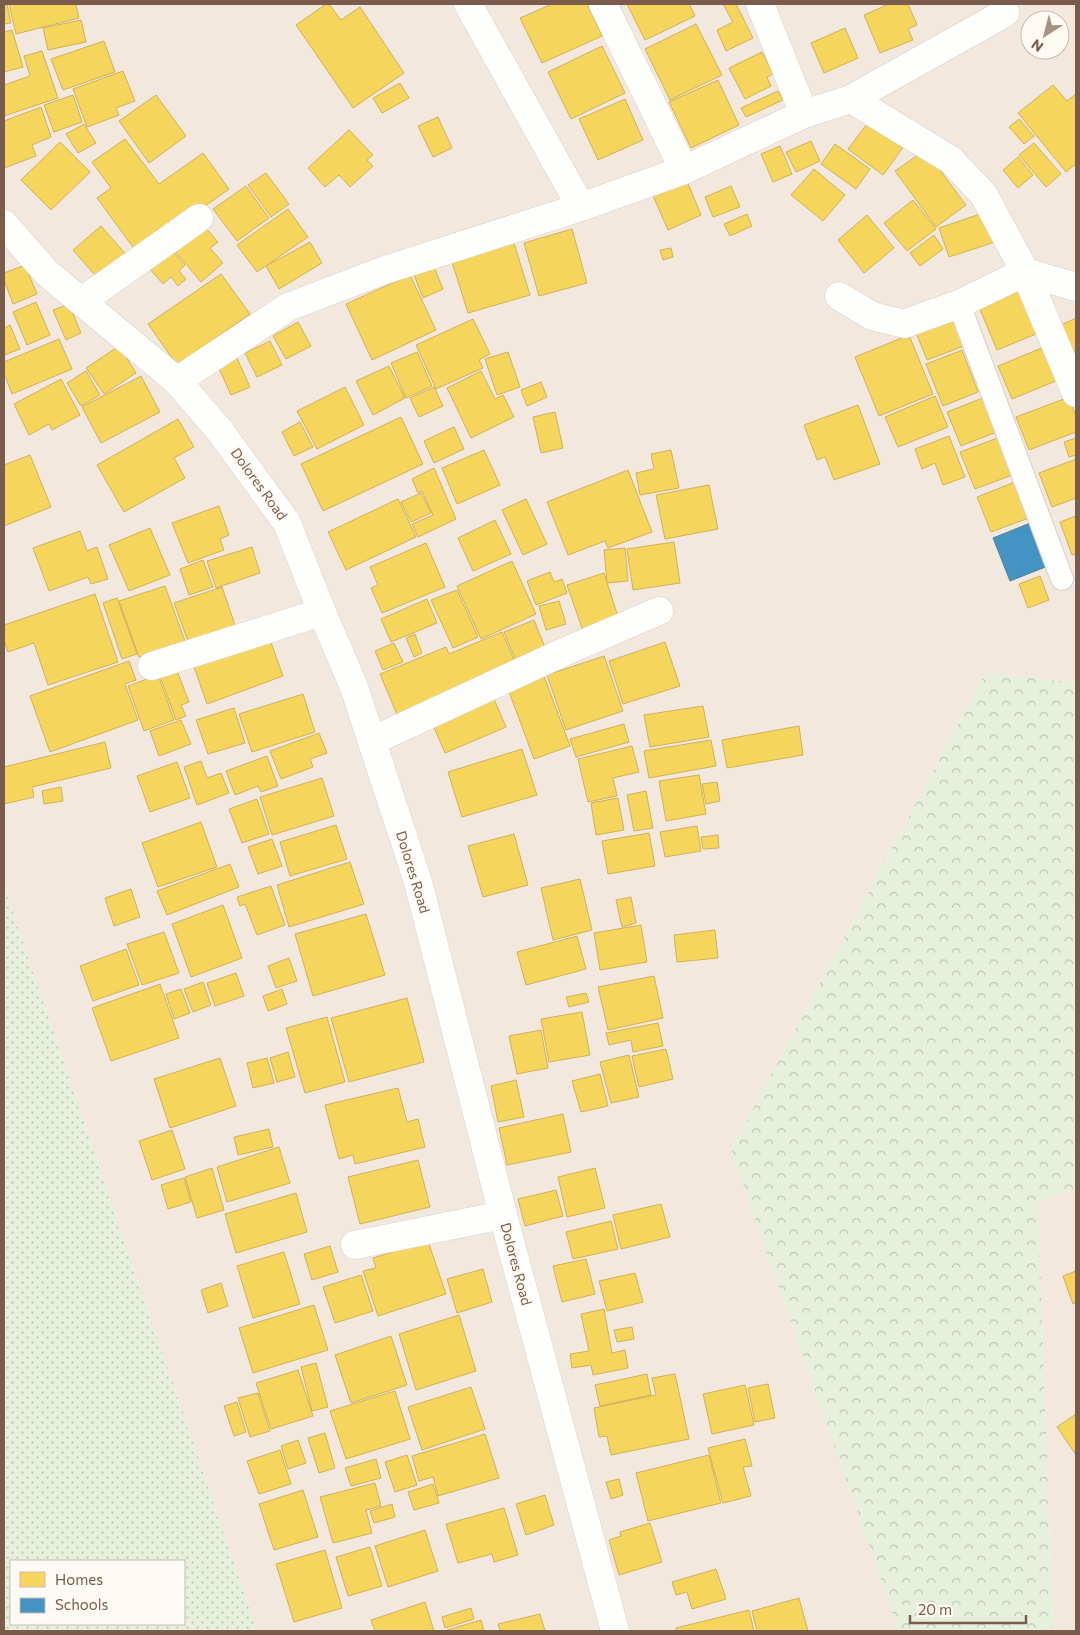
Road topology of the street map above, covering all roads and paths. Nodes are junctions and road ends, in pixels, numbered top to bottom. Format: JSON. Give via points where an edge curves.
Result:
{"nodes":[{"id":1,"x":468,"y":4,"type":"edge"},
{"id":2,"x":603,"y":4,"type":"edge"},
{"id":3,"x":760,"y":4,"type":"edge"},
{"id":4,"x":1005,"y":13,"type":"dead end"},
{"id":5,"x":851,"y":99,"type":"junction"},
{"id":6,"x":804,"y":114,"type":"junction"},
{"id":7,"x":684,"y":170,"type":"junction"},
{"id":8,"x":581,"y":207,"type":"junction"},
{"id":9,"x":199,"y":218,"type":"dead end"},
{"id":10,"x":4,"y":224,"type":"edge"},
{"id":11,"x":1025,"y":272,"type":"junction"},
{"id":12,"x":1076,"y":287,"type":"edge"},
{"id":13,"x":839,"y":296,"type":"dead end"},
{"id":14,"x":82,"y":301,"type":"junction"},
{"id":15,"x":959,"y":304,"type":"junction"},
{"id":16,"x":177,"y":380,"type":"junction"},
{"id":17,"x":1076,"y":393,"type":"edge"},
{"id":18,"x":1062,"y":579,"type":"dead end"},
{"id":19,"x":659,"y":611,"type":"dead end"},
{"id":20,"x":322,"y":612,"type":"junction"},
{"id":21,"x":152,"y":666,"type":"dead end"},
{"id":22,"x":372,"y":741,"type":"junction"},
{"id":23,"x":503,"y":1215,"type":"junction"},
{"id":24,"x":355,"y":1245,"type":"dead end"},
{"id":25,"x":615,"y":1631,"type":"edge"}],
"edges":[{"from":1,"to":8,"type":"street"},
{"from":2,"to":7,"type":"street"},
{"from":3,"to":6,"type":"street"},
{"from":4,"to":5,"type":"street"},
{"from":5,"to":6,"type":"street"},
{"from":5,"to":11,"type":"street","via":[[951,160],[984,195]]},
{"from":6,"to":7,"type":"street"},
{"from":7,"to":8,"type":"street"},
{"from":8,"to":16,"type":"street","via":[[382,271],[288,307]]},
{"from":9,"to":14,"type":"street"},
{"from":10,"to":14,"type":"street","name":"Dolores Road","via":[[47,273]]},
{"from":11,"to":12,"type":"street"},
{"from":11,"to":15,"type":"street"},
{"from":11,"to":17,"type":"street"},
{"from":13,"to":15,"type":"street","via":[[872,316],[904,324]]},
{"from":14,"to":16,"type":"street","name":"Dolores Road"},
{"from":15,"to":18,"type":"lane"},
{"from":16,"to":20,"type":"street","name":"Dolores Road","via":[[220,431],[287,522]]},
{"from":19,"to":22,"type":"street"},
{"from":20,"to":21,"type":"street"},
{"from":20,"to":22,"type":"street","name":"Dolores Road","via":[[354,686]]},
{"from":22,"to":23,"type":"street","name":"Dolores Road","via":[[418,882]]},
{"from":23,"to":24,"type":"street"},
{"from":23,"to":25,"type":"street","name":"Dolores Road"}]}
